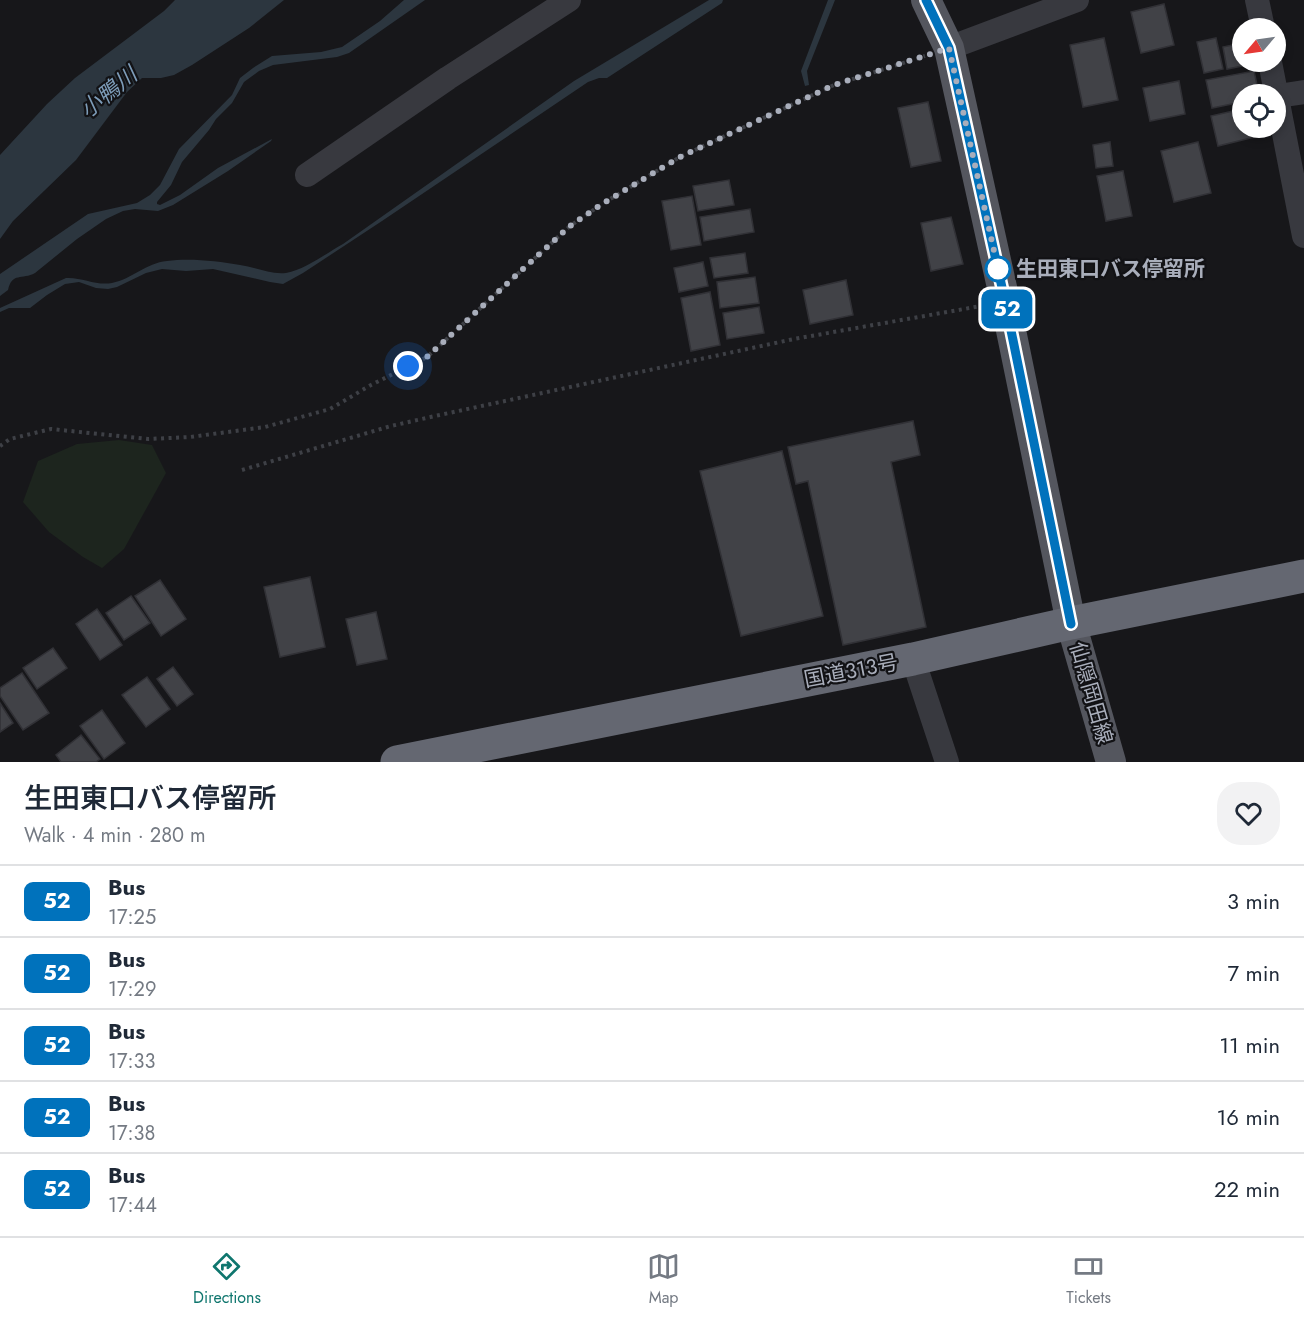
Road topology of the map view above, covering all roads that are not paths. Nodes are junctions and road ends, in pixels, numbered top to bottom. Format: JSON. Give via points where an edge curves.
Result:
{"nodes":[{"id":1,"x":569,"y":0,"type":"edge"},
{"id":2,"x":926,"y":0,"type":"edge"},
{"id":3,"x":1077,"y":0,"type":"edge"},
{"id":4,"x":1257,"y":0,"type":"edge"},
{"id":5,"x":1261,"y":18,"type":"edge"},
{"id":6,"x":949,"y":48,"type":"junction"},
{"id":7,"x":1304,"y":92,"type":"edge"},
{"id":8,"x":1286,"y":95,"type":"edge"},
{"id":9,"x":1286,"y":134,"type":"edge"},
{"id":10,"x":307,"y":175,"type":"dead end"},
{"id":11,"x":1302,"y":211,"type":"edge"},
{"id":12,"x":1304,"y":236,"type":"edge"},
{"id":13,"x":1304,"y":576,"type":"edge"},
{"id":14,"x":1071,"y":624,"type":"junction"},
{"id":15,"x":914,"y":659,"type":"junction"},
{"id":16,"x":474,"y":754,"type":"edge"},
{"id":17,"x":397,"y":762,"type":"edge"},
{"id":18,"x":947,"y":762,"type":"edge"},
{"id":19,"x":1111,"y":762,"type":"edge"}],
"edges":[{"from":1,"to":10,"type":"street"},
{"from":2,"to":6,"type":"main road","name":"仙隠岡田線"},
{"from":3,"to":6,"type":"street"},
{"from":4,"to":5,"type":"street"},
{"from":6,"to":14,"type":"main road","name":"仙隠岡田線"},
{"from":7,"to":8,"type":"street"},
{"from":9,"to":11,"type":"street"},
{"from":11,"to":12,"type":"street"},
{"from":13,"to":14,"type":"highway","name":"国道313号"},
{"from":14,"to":15,"type":"highway","name":"国道313号"},
{"from":14,"to":19,"type":"main road","name":"仙隠岡田線"},
{"from":15,"to":16,"type":"highway","name":"国道313号"},
{"from":15,"to":18,"type":"street"},
{"from":16,"to":17,"type":"highway","name":"国道313号"}]}
